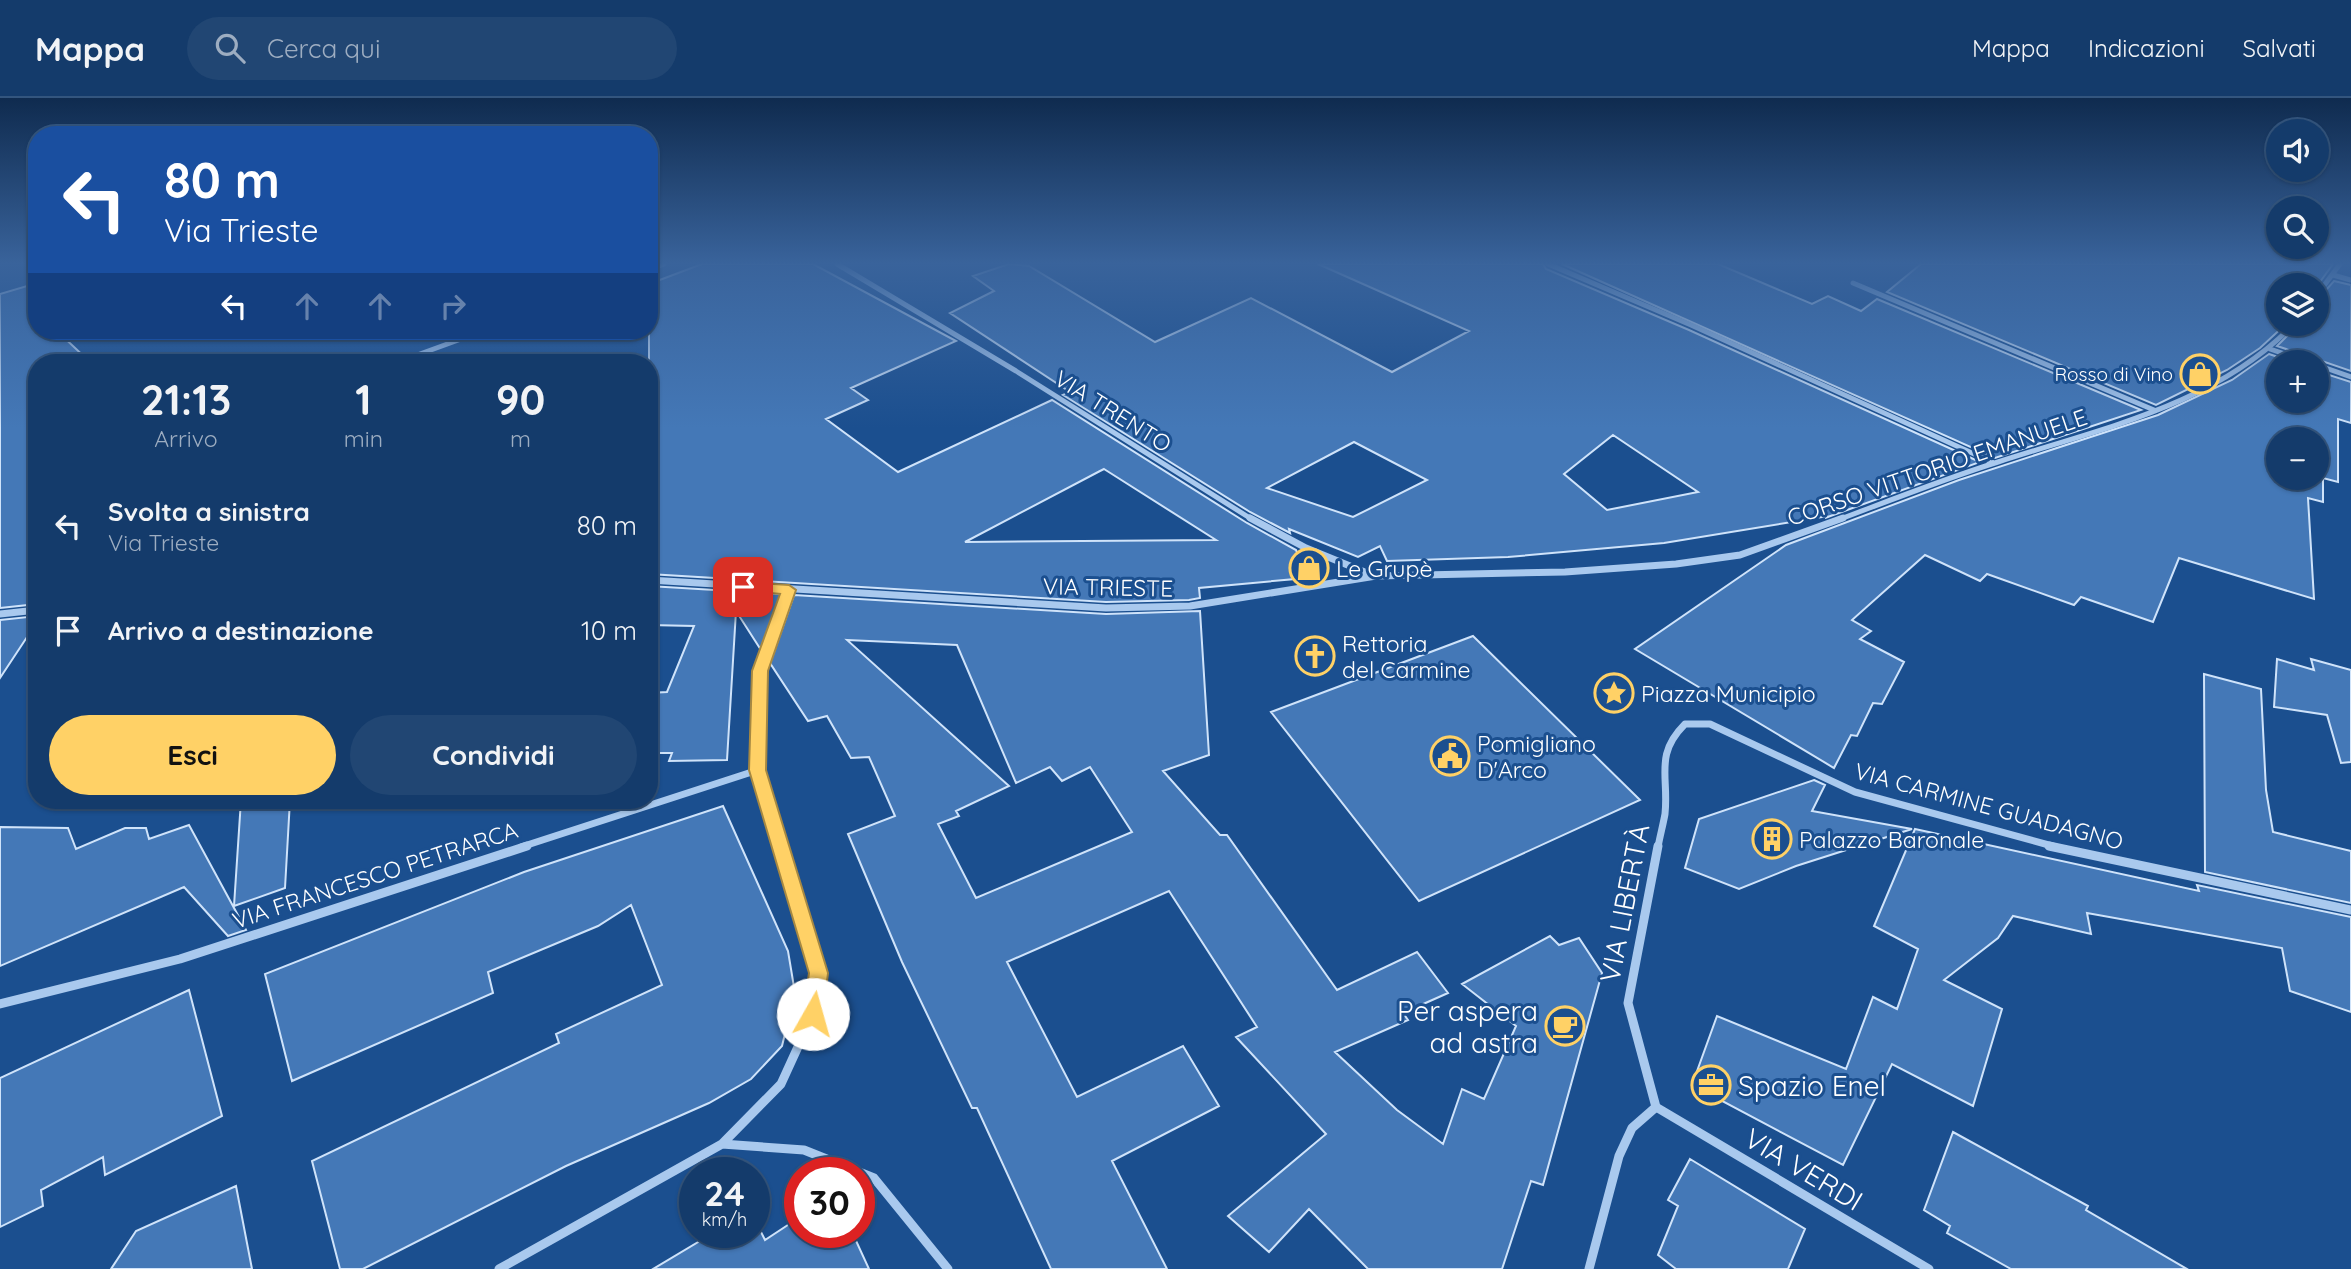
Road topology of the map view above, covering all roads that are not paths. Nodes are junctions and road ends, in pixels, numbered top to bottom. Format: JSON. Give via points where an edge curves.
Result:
{"nodes":[{"id":1,"x":932,"y":319,"type":"edge"},
{"id":2,"x":1670,"y":319,"type":"edge"},
{"id":3,"x":1937,"y":319,"type":"edge"},
{"id":4,"x":2282,"y":336,"type":"edge"},
{"id":5,"x":458,"y":340,"type":"edge"},
{"id":6,"x":2270,"y":349,"type":"junction"},
{"id":7,"x":2273,"y":350,"type":"edge"},
{"id":8,"x":420,"y":354,"type":"edge"},
{"id":9,"x":2329,"y":369,"type":"edge"},
{"id":10,"x":2351,"y":377,"type":"edge"},
{"id":11,"x":2155,"y":411,"type":"junction"},
{"id":12,"x":1994,"y":463,"type":"junction"},
{"id":13,"x":1565,"y":572,"type":"joint"},
{"id":14,"x":1376,"y":576,"type":"junction"},
{"id":15,"x":658,"y":581,"type":"edge"},
{"id":16,"x":789,"y":590,"type":"junction"},
{"id":17,"x":28,"y":611,"type":"edge"},
{"id":18,"x":0,"y":614,"type":"edge"},
{"id":19,"x":1710,"y":724,"type":"joint"},
{"id":20,"x":758,"y":770,"type":"junction"},
{"id":21,"x":658,"y":803,"type":"edge"},
{"id":22,"x":639,"y":809,"type":"edge"},
{"id":23,"x":2351,"y":910,"type":"edge"},
{"id":24,"x":0,"y":1004,"type":"edge"},
{"id":25,"x":1656,"y":1107,"type":"junction"},
{"id":26,"x":722,"y":1144,"type":"junction"},
{"id":27,"x":499,"y":1269,"type":"edge"},
{"id":28,"x":948,"y":1269,"type":"edge"},
{"id":29,"x":1589,"y":1269,"type":"edge"},
{"id":30,"x":1929,"y":1269,"type":"edge"}],
"edges":[{"from":1,"to":14,"type":"street","name":"VIA TRENTO","via":[[1214,496],[1337,564]]},
{"from":2,"to":12,"type":"street"},
{"from":3,"to":11,"type":"street"},
{"from":4,"to":6,"type":"street","name":"CORSO VITTORIO EMANUELE"},
{"from":5,"to":8,"type":"street"},
{"from":6,"to":7,"type":"street"},
{"from":6,"to":11,"type":"street","name":"CORSO VITTORIO EMANUELE","via":[[2217,385]]},
{"from":9,"to":10,"type":"street"},
{"from":11,"to":12,"type":"street","name":"CORSO VITTORIO EMANUELE"},
{"from":12,"to":13,"type":"street","name":"CORSO VITTORIO EMANUELE","via":[[1740,555]]},
{"from":13,"to":14,"type":"street","name":"VIA TRIESTE"},
{"from":14,"to":16,"type":"street","name":"VIA TRIESTE","via":[[1214,603],[1106,608]]},
{"from":15,"to":16,"type":"street","name":"VIA TRIESTE"},
{"from":16,"to":20,"type":"street","via":[[760,671]]},
{"from":17,"to":18,"type":"street"},
{"from":19,"to":23,"type":"street","name":"VIA CARMINE GUADAGNO","via":[[1852,791],[1964,824],[2058,849]]},
{"from":19,"to":25,"type":"street","name":"VIA LIBERTÀ","via":[[1685,724],[1670,739],[1663,767],[1665,812],[1628,1003]]},
{"from":20,"to":21,"type":"street","name":"VIA FRANCESCO PETRARCA"},
{"from":20,"to":26,"type":"street","via":[[818,973],[813,1014],[781,1084]]},
{"from":22,"to":24,"type":"street","name":"VIA FRANCESCO PETRARCA","via":[[180,959]]},
{"from":25,"to":29,"type":"street","via":[[1632,1128],[1619,1156]]},
{"from":25,"to":30,"type":"street","name":"VIA VERDI"},
{"from":26,"to":27,"type":"street"},
{"from":26,"to":28,"type":"street","via":[[804,1150],[874,1178]]}]}
